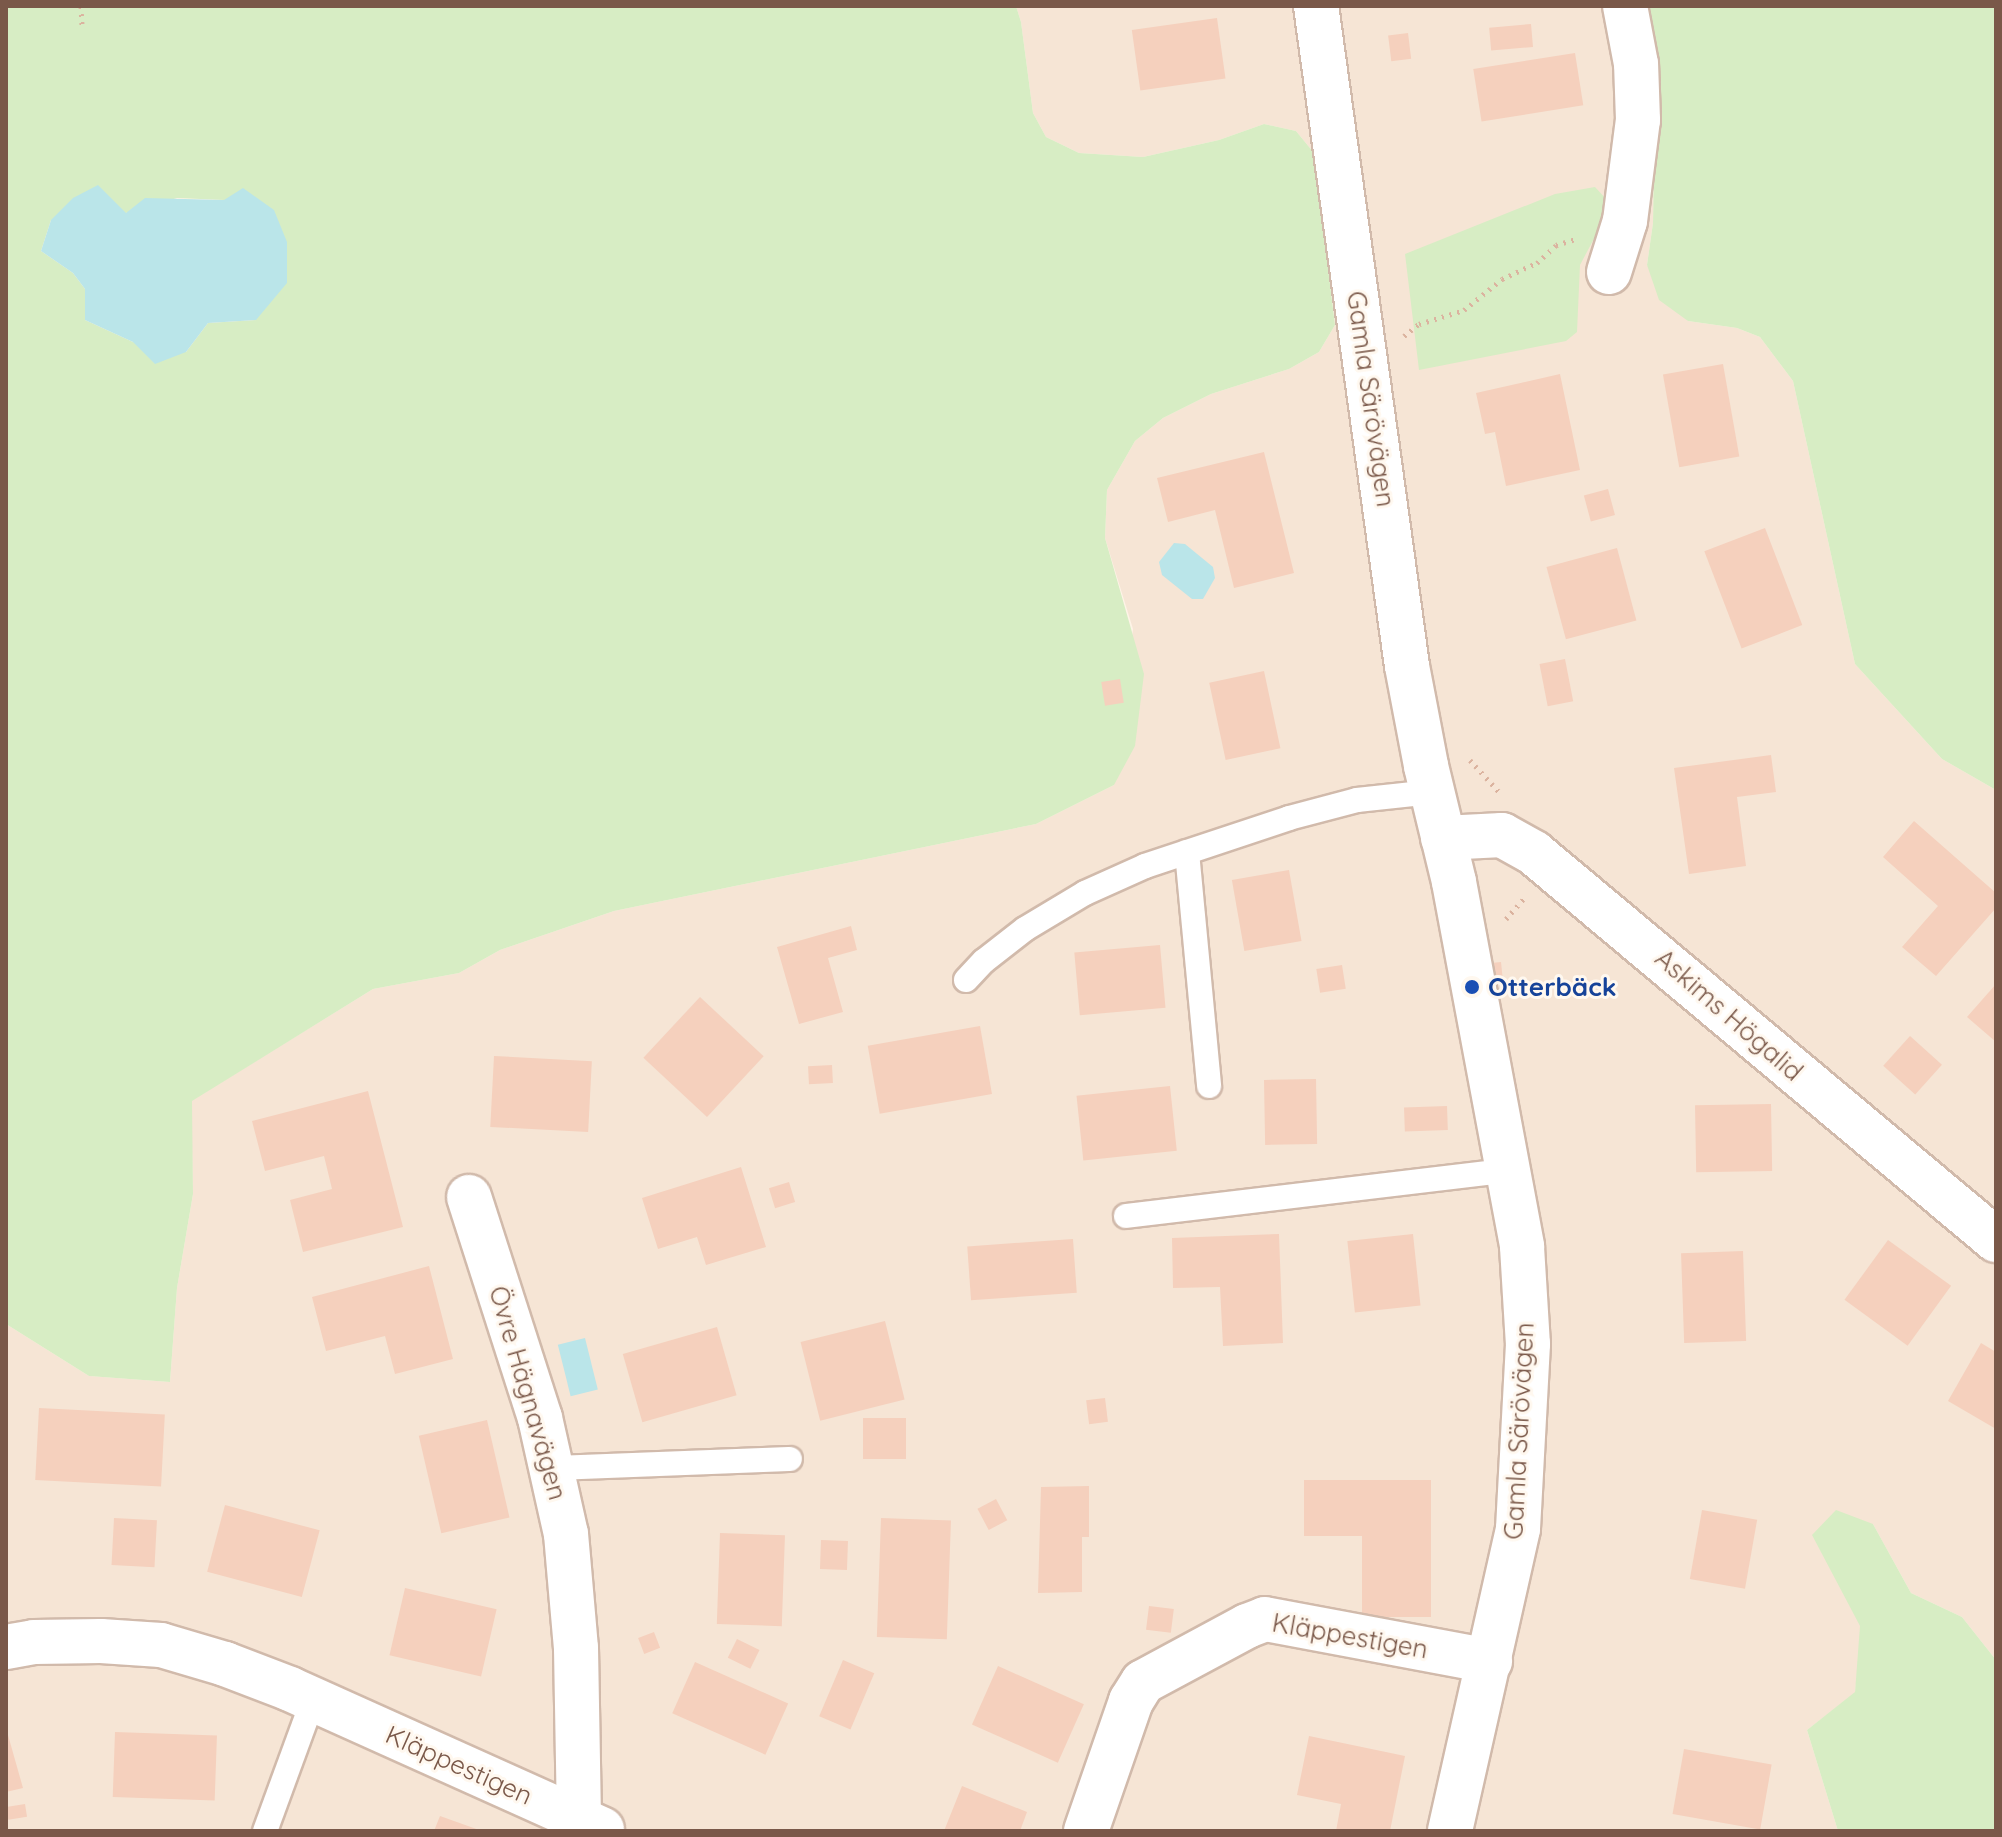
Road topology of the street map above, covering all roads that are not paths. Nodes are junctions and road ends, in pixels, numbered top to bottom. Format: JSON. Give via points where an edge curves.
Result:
{"nodes":[{"id":1,"x":1316,"y":6,"type":"edge"},
{"id":2,"x":1625,"y":6,"type":"edge"},
{"id":3,"x":1615,"y":254,"type":"road end"},
{"id":4,"x":1432,"y":792,"type":"junction"},
{"id":5,"x":1443,"y":838,"type":"junction"},
{"id":6,"x":1187,"y":852,"type":"junction"},
{"id":7,"x":966,"y":980,"type":"dead end"},
{"id":8,"x":1209,"y":1086,"type":"dead end"},
{"id":9,"x":1509,"y":1170,"type":"junction"},
{"id":10,"x":469,"y":1197,"type":"dead end"},
{"id":11,"x":1126,"y":1216,"type":"dead end"},
{"id":12,"x":1996,"y":1240,"type":"edge"},
{"id":13,"x":790,"y":1459,"type":"dead end"},
{"id":14,"x":554,"y":1468,"type":"junction"},
{"id":15,"x":6,"y":1647,"type":"edge"},
{"id":16,"x":1490,"y":1661,"type":"junction"},
{"id":17,"x":313,"y":1700,"type":"junction"},
{"id":18,"x":587,"y":1827,"type":"edge"},
{"id":19,"x":265,"y":1831,"type":"edge"},
{"id":20,"x":1086,"y":1831,"type":"edge"},
{"id":21,"x":1450,"y":1831,"type":"edge"}],
"edges":[{"from":1,"to":4,"type":"street","name":"Gamla Särövägen","via":[[1407,666]]},
{"from":2,"to":3,"type":"street","via":[[1636,64],[1638,120]]},
{"from":4,"to":5,"type":"street","name":"Gamla Särövägen"},
{"from":4,"to":6,"type":"lane","via":[[1357,800]]},
{"from":5,"to":9,"type":"street","name":"Gamla Särövägen"},
{"from":5,"to":12,"type":"street","name":"Askims Högalid","via":[[1502,835],[1534,853]]},
{"from":6,"to":7,"type":"lane","via":[[1085,893],[1025,929]]},
{"from":6,"to":8,"type":"lane"},
{"from":9,"to":11,"type":"lane"},
{"from":9,"to":16,"type":"street","name":"Gamla Särövägen","via":[[1522,1247],[1528,1344],[1518,1529]]},
{"from":10,"to":14,"type":"street","name":"Övre Hägnavägen"},
{"from":13,"to":14,"type":"lane"},
{"from":14,"to":18,"type":"street","name":"Övre Hägnavägen","via":[[573,1591]]},
{"from":15,"to":17,"type":"street","name":"Kläppestigen","via":[[101,1641],[161,1645]]},
{"from":16,"to":20,"type":"street","name":"Kläppestigen","via":[[1265,1619],[1247,1626],[1143,1682],[1131,1701]]},
{"from":16,"to":21,"type":"street","name":"Gamla Särövägen"},
{"from":17,"to":18,"type":"street","name":"Kläppestigen"},
{"from":17,"to":19,"type":"lane"}]}
